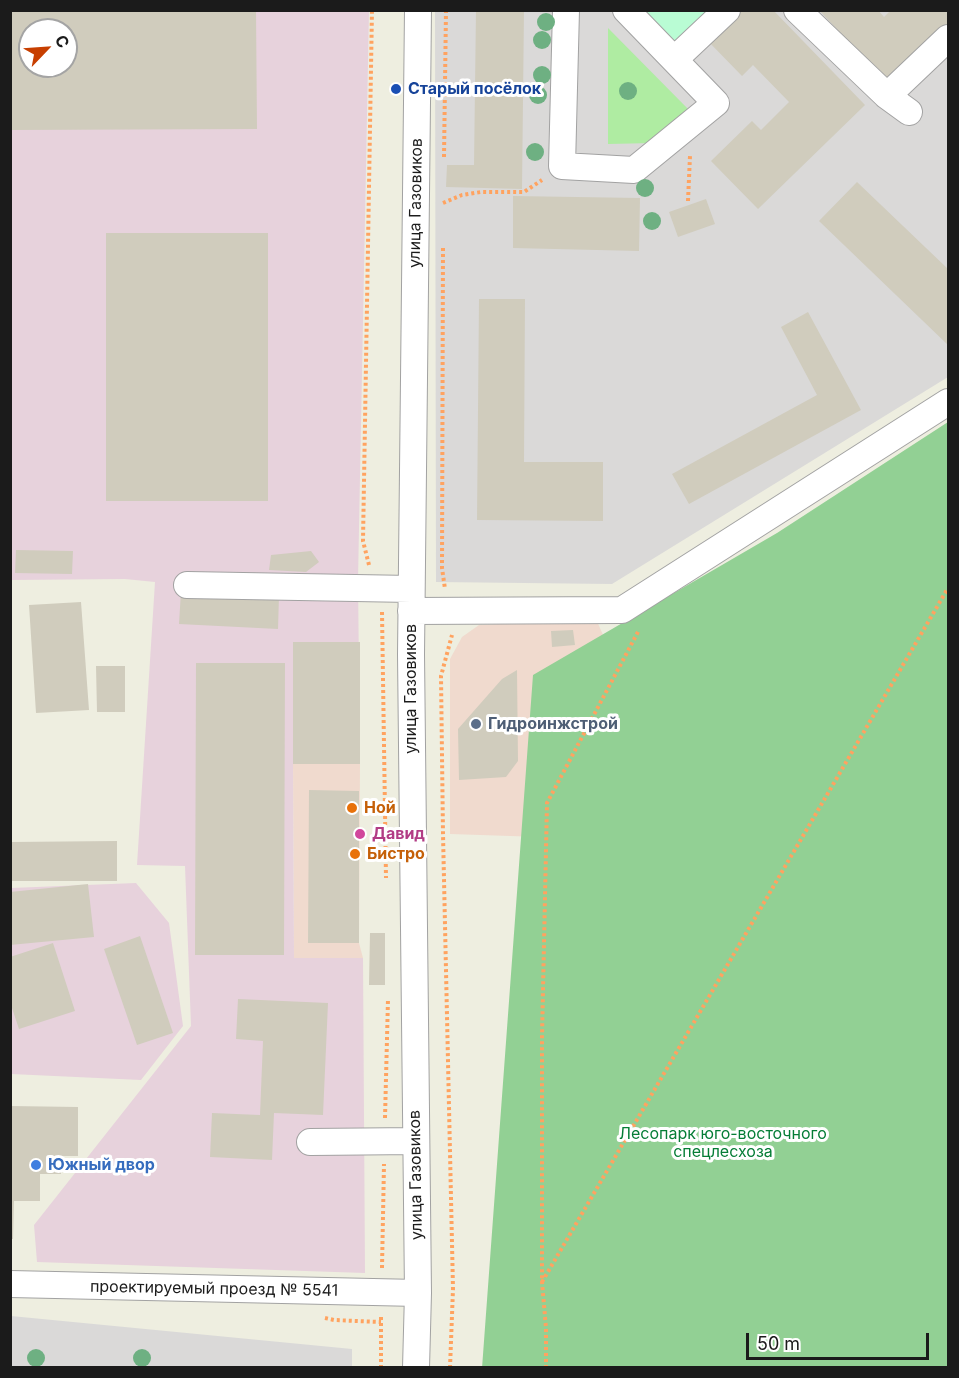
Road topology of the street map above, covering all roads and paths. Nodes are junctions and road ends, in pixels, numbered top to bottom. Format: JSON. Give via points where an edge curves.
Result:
{"nodes":[{"id":1,"x":372,"y":10,"type":"edge"},
{"id":2,"x":418,"y":10,"type":"edge"},
{"id":3,"x":446,"y":10,"type":"edge"},
{"id":4,"x":566,"y":10,"type":"edge"},
{"id":5,"x":626,"y":10,"type":"edge"},
{"id":6,"x":727,"y":10,"type":"edge"},
{"id":7,"x":797,"y":10,"type":"edge"},
{"id":8,"x":948,"y":38,"type":"edge"},
{"id":9,"x":675,"y":59,"type":"junction"},
{"id":10,"x":887,"y":96,"type":"junction"},
{"id":11,"x":909,"y":112,"type":"dead end"},
{"id":12,"x":692,"y":123,"type":"junction"},
{"id":13,"x":444,"y":158,"type":"dead end"},
{"id":14,"x":562,"y":166,"type":"junction"},
{"id":15,"x":443,"y":192,"type":"dead end"},
{"id":16,"x":688,"y":201,"type":"dead end"},
{"id":17,"x":443,"y":203,"type":"junction"},
{"id":18,"x":443,"y":215,"type":"dead end"},
{"id":19,"x":443,"y":238,"type":"dead end"},
{"id":20,"x":948,"y":402,"type":"edge"},
{"id":21,"x":187,"y":585,"type":"dead end"},
{"id":22,"x":948,"y":588,"type":"edge"},
{"id":23,"x":376,"y":589,"type":"junction"},
{"id":24,"x":411,"y":600,"type":"junction"},
{"id":25,"x":448,"y":611,"type":"junction"},
{"id":26,"x":639,"y":628,"type":"dead end"},
{"id":27,"x":447,"y":648,"type":"dead end"},
{"id":28,"x":386,"y":880,"type":"dead end"},
{"id":29,"x":388,"y":999,"type":"dead end"},
{"id":30,"x":416,"y":1141,"type":"junction"},
{"id":31,"x":310,"y":1142,"type":"dead end"},
{"id":32,"x":385,"y":1142,"type":"junction"},
{"id":33,"x":542,"y":1282,"type":"junction"},
{"id":34,"x":10,"y":1284,"type":"edge"},
{"id":35,"x":381,"y":1292,"type":"junction"},
{"id":36,"x":418,"y":1293,"type":"junction"},
{"id":37,"x":381,"y":1368,"type":"edge"},
{"id":38,"x":416,"y":1368,"type":"edge"},
{"id":39,"x":450,"y":1368,"type":"edge"},
{"id":40,"x":544,"y":1368,"type":"edge"}],
"edges":[{"from":1,"to":23,"type":"path","via":[[363,541]]},
{"from":2,"to":24,"type":"street","name":"улица Газовиков"},
{"from":3,"to":13,"type":"path"},
{"from":4,"to":14,"type":"street"},
{"from":5,"to":9,"type":"street"},
{"from":6,"to":9,"type":"street"},
{"from":7,"to":10,"type":"street"},
{"from":8,"to":10,"type":"street"},
{"from":9,"to":12,"type":"street","via":[[716,103]]},
{"from":10,"to":11,"type":"street"},
{"from":12,"to":14,"type":"street","via":[[634,170]]},
{"from":12,"to":16,"type":"path"},
{"from":14,"to":17,"type":"path","via":[[524,192],[481,192]]},
{"from":15,"to":17,"type":"path"},
{"from":17,"to":18,"type":"path"},
{"from":19,"to":25,"type":"path","via":[[442,568]]},
{"from":20,"to":25,"type":"street","via":[[622,610]]},
{"from":21,"to":23,"type":"street"},
{"from":22,"to":33,"type":"path"},
{"from":23,"to":24,"type":"street"},
{"from":23,"to":28,"type":"path","via":[[382,614]]},
{"from":24,"to":25,"type":"street"},
{"from":24,"to":30,"type":"street","name":"улица Газовиков"},
{"from":26,"to":33,"type":"path","via":[[547,803]]},
{"from":27,"to":39,"type":"path","via":[[441,675],[453,1289]]},
{"from":29,"to":32,"type":"path"},
{"from":30,"to":32,"type":"street"},
{"from":30,"to":36,"type":"street","name":"улица Газовиков"},
{"from":31,"to":32,"type":"street"},
{"from":32,"to":35,"type":"path"},
{"from":33,"to":40,"type":"path"},
{"from":34,"to":35,"type":"street","name":"проектируемый проезд № 5541"},
{"from":35,"to":36,"type":"street","name":"проектируемый проезд № 5541"},
{"from":35,"to":37,"type":"path"},
{"from":36,"to":38,"type":"street","name":"улица Газовиков"}]}
